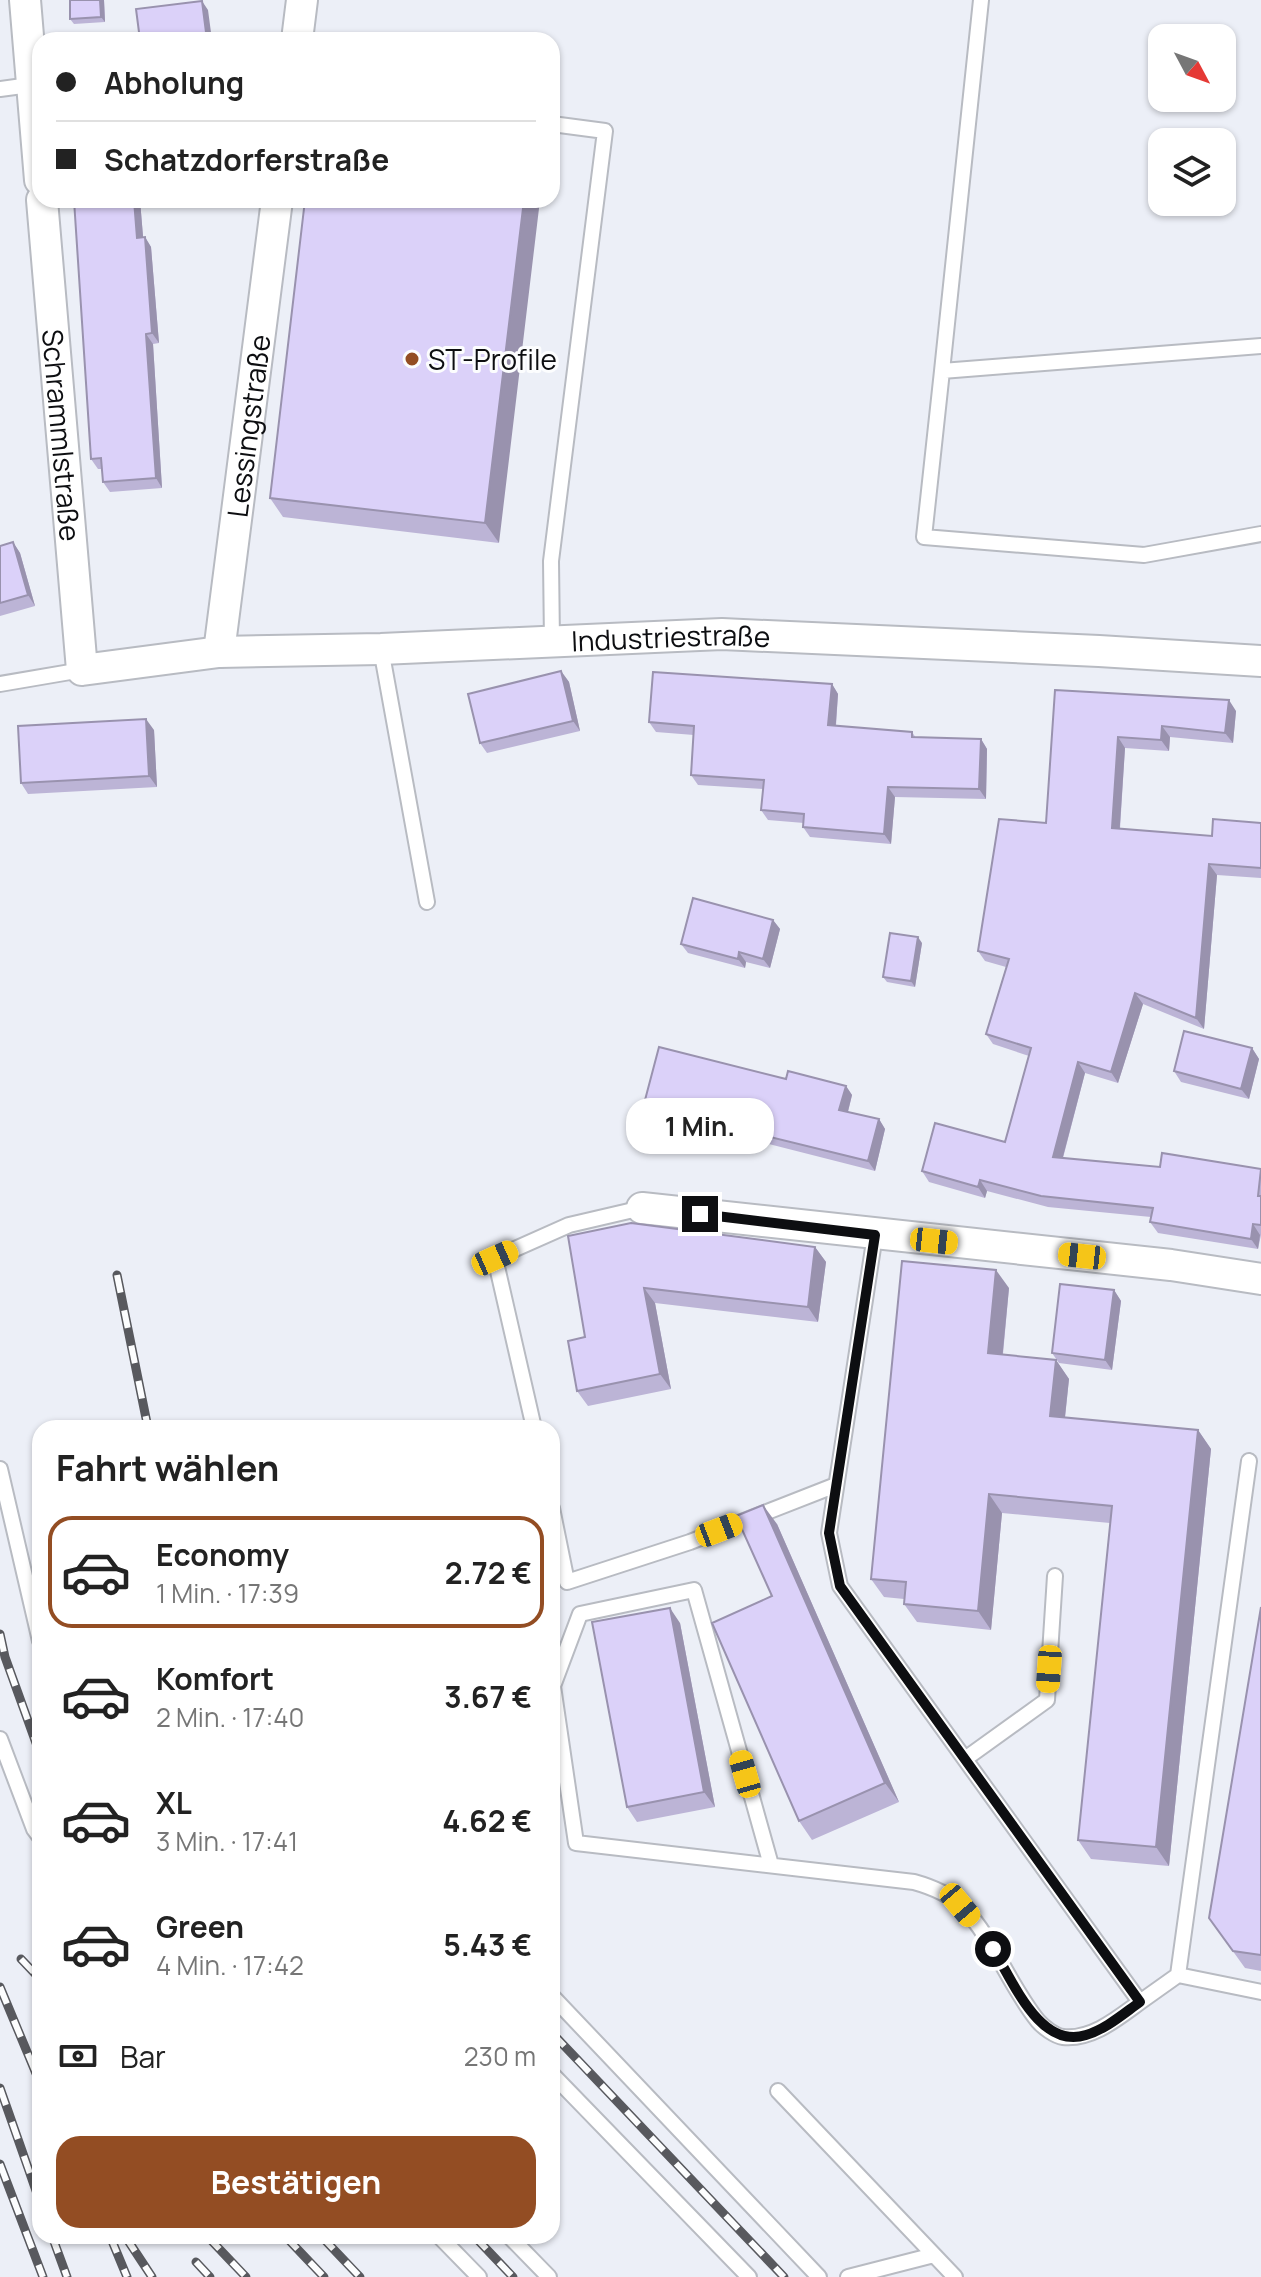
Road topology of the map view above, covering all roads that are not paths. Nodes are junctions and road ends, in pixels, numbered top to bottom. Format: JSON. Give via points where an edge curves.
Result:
{"nodes":[{"id":1,"x":25,"y":0,"type":"edge"},
{"id":2,"x":302,"y":0,"type":"edge"},
{"id":3,"x":981,"y":0,"type":"edge"},
{"id":4,"x":298,"y":32,"type":"edge"},
{"id":5,"x":30,"y":85,"type":"junction"},
{"id":6,"x":0,"y":89,"type":"edge"},
{"id":7,"x":32,"y":104,"type":"edge"},
{"id":8,"x":560,"y":125,"type":"edge"},
{"id":9,"x":43,"y":208,"type":"edge"},
{"id":10,"x":276,"y":208,"type":"edge"},
{"id":11,"x":1261,"y":346,"type":"edge"},
{"id":12,"x":942,"y":371,"type":"junction"},
{"id":13,"x":1261,"y":534,"type":"edge"},
{"id":14,"x":552,"y":642,"type":"junction"},
{"id":15,"x":381,"y":649,"type":"junction"},
{"id":16,"x":219,"y":652,"type":"junction"},
{"id":17,"x":1261,"y":661,"type":"edge"},
{"id":18,"x":82,"y":670,"type":"junction"},
{"id":19,"x":0,"y":684,"type":"edge"},
{"id":20,"x":427,"y":902,"type":"dead end"},
{"id":21,"x":642,"y":1208,"type":"joint"},
{"id":22,"x":875,"y":1235,"type":"junction"},
{"id":23,"x":1261,"y":1279,"type":"edge"},
{"id":24,"x":532,"y":1420,"type":"edge"},
{"id":25,"x":1249,"y":1461,"type":"dead end"},
{"id":26,"x":0,"y":1469,"type":"edge"},
{"id":27,"x":836,"y":1485,"type":"junction"},
{"id":28,"x":560,"y":1547,"type":"edge"},
{"id":29,"x":1055,"y":1576,"type":"dead end"},
{"id":30,"x":32,"y":1607,"type":"edge"},
{"id":31,"x":560,"y":1667,"type":"edge"},
{"id":32,"x":560,"y":1734,"type":"edge"},
{"id":33,"x":0,"y":1739,"type":"edge"},
{"id":34,"x":965,"y":1759,"type":"junction"},
{"id":35,"x":32,"y":1824,"type":"edge"},
{"id":36,"x":771,"y":1865,"type":"junction"},
{"id":37,"x":1178,"y":1975,"type":"junction"},
{"id":38,"x":1261,"y":1992,"type":"edge"},
{"id":39,"x":1140,"y":2002,"type":"junction"},
{"id":40,"x":560,"y":2004,"type":"edge"},
{"id":41,"x":560,"y":2082,"type":"edge"},
{"id":42,"x":778,"y":2091,"type":"dead end"},
{"id":43,"x":447,"y":2244,"type":"edge"},
{"id":44,"x":517,"y":2244,"type":"edge"},
{"id":45,"x":934,"y":2255,"type":"junction"},
{"id":46,"x":479,"y":2277,"type":"edge"},
{"id":47,"x":549,"y":2277,"type":"edge"},
{"id":48,"x":749,"y":2277,"type":"edge"},
{"id":49,"x":819,"y":2277,"type":"edge"},
{"id":50,"x":848,"y":2277,"type":"edge"},
{"id":51,"x":955,"y":2277,"type":"edge"}],
"edges":[{"from":1,"to":5,"type":"street"},
{"from":2,"to":4,"type":"street"},
{"from":3,"to":12,"type":"lane"},
{"from":5,"to":6,"type":"lane"},
{"from":5,"to":7,"type":"street"},
{"from":8,"to":14,"type":"lane","via":[[605,131],[551,561]]},
{"from":9,"to":18,"type":"street","name":"Schrammlstraße"},
{"from":10,"to":16,"type":"street","name":"Lessingstraße"},
{"from":11,"to":12,"type":"lane"},
{"from":12,"to":13,"type":"lane","via":[[924,537],[1144,555]]},
{"from":14,"to":15,"type":"street","name":"Industriestraße"},
{"from":14,"to":17,"type":"street","name":"Industriestraße","via":[[722,634]]},
{"from":15,"to":16,"type":"street","name":"Industriestraße"},
{"from":15,"to":20,"type":"lane"},
{"from":16,"to":18,"type":"street","name":"Industriestraße"},
{"from":18,"to":19,"type":"lane"},
{"from":21,"to":22,"type":"street"},
{"from":21,"to":24,"type":"lane","via":[[569,1225],[495,1258]]},
{"from":22,"to":23,"type":"street"},
{"from":22,"to":27,"type":"lane"},
{"from":25,"to":37,"type":"lane"},
{"from":26,"to":30,"type":"lane"},
{"from":27,"to":28,"type":"lane","via":[[690,1542],[567,1582]]},
{"from":27,"to":34,"type":"lane","via":[[829,1533],[840,1586]]},
{"from":29,"to":34,"type":"lane","via":[[1047,1700]]},
{"from":31,"to":36,"type":"lane","via":[[580,1614],[694,1590]]},
{"from":32,"to":36,"type":"lane","via":[[576,1843]]},
{"from":33,"to":35,"type":"lane"},
{"from":34,"to":39,"type":"lane"},
{"from":36,"to":39,"type":"lane","via":[[937,1889],[980,1928],[1039,2022],[1060,2037],[1085,2036]]},
{"from":37,"to":38,"type":"lane"},
{"from":37,"to":39,"type":"lane"},
{"from":40,"to":49,"type":"lane"},
{"from":41,"to":48,"type":"lane"},
{"from":42,"to":45,"type":"lane"},
{"from":43,"to":46,"type":"lane"},
{"from":44,"to":47,"type":"lane"},
{"from":45,"to":50,"type":"lane"},
{"from":45,"to":51,"type":"lane"}]}
